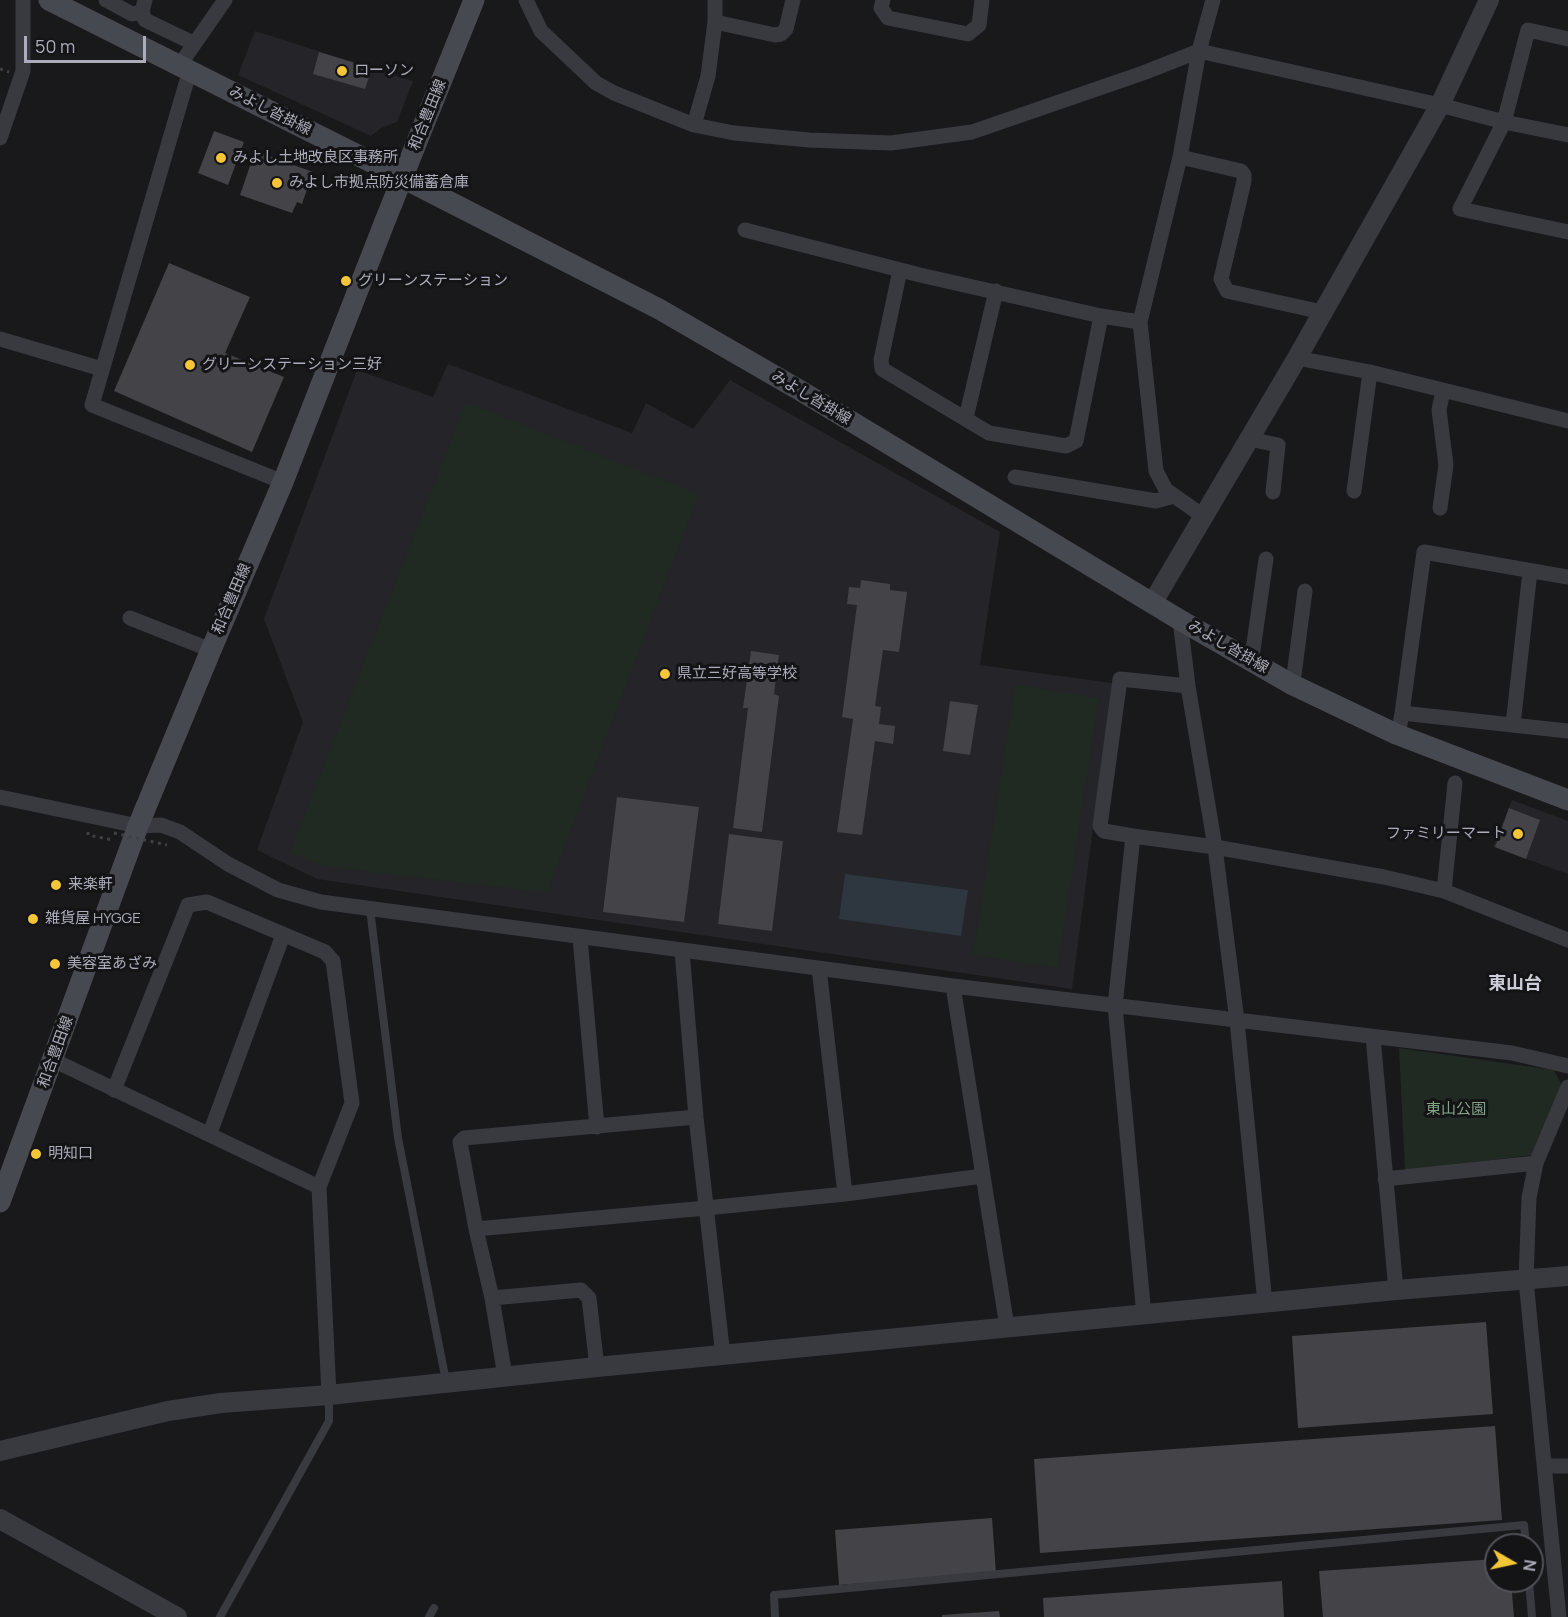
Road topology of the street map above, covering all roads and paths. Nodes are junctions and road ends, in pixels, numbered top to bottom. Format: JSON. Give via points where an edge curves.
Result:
{"nodes":[{"id":1,"x":23,"y":0,"type":"edge"},
{"id":2,"x":49,"y":0,"type":"edge"},
{"id":3,"x":106,"y":0,"type":"edge"},
{"id":4,"x":225,"y":0,"type":"edge"},
{"id":5,"x":474,"y":0,"type":"edge"},
{"id":6,"x":526,"y":0,"type":"edge"},
{"id":7,"x":715,"y":0,"type":"edge"},
{"id":8,"x":793,"y":0,"type":"edge"},
{"id":9,"x":883,"y":0,"type":"edge"},
{"id":10,"x":982,"y":0,"type":"edge"},
{"id":11,"x":1213,"y":0,"type":"edge"},
{"id":12,"x":1489,"y":0,"type":"edge"},
{"id":13,"x":143,"y":6,"type":"edge"},
{"id":14,"x":715,"y":22,"type":"junction"},
{"id":15,"x":1568,"y":39,"type":"edge"},
{"id":16,"x":193,"y":43,"type":"junction"},
{"id":17,"x":1199,"y":51,"type":"junction"},
{"id":18,"x":184,"y":68,"type":"junction"},
{"id":19,"x":1440,"y":105,"type":"junction"},
{"id":20,"x":1504,"y":122,"type":"junction"},
{"id":21,"x":694,"y":125,"type":"junction"},
{"id":22,"x":1568,"y":135,"type":"edge"},
{"id":23,"x":0,"y":138,"type":"edge"},
{"id":24,"x":1179,"y":158,"type":"junction"},
{"id":25,"x":403,"y":178,"type":"junction"},
{"id":26,"x":745,"y":230,"type":"dead end"},
{"id":27,"x":1568,"y":232,"type":"edge"},
{"id":28,"x":900,"y":270,"type":"junction"},
{"id":29,"x":996,"y":291,"type":"junction"},
{"id":30,"x":1322,"y":312,"type":"junction"},
{"id":31,"x":1101,"y":316,"type":"junction"},
{"id":32,"x":1140,"y":322,"type":"junction"},
{"id":33,"x":0,"y":339,"type":"edge"},
{"id":34,"x":1297,"y":358,"type":"junction"},
{"id":35,"x":102,"y":369,"type":"junction"},
{"id":36,"x":1370,"y":372,"type":"junction"},
{"id":37,"x":1443,"y":391,"type":"junction"},
{"id":38,"x":966,"y":418,"type":"junction"},
{"id":39,"x":1568,"y":421,"type":"edge"},
{"id":40,"x":1249,"y":439,"type":"junction"},
{"id":41,"x":1015,"y":477,"type":"dead end"},
{"id":42,"x":283,"y":482,"type":"junction"},
{"id":43,"x":1354,"y":491,"type":"dead end"},
{"id":44,"x":1273,"y":492,"type":"dead end"},
{"id":45,"x":1174,"y":496,"type":"junction"},
{"id":46,"x":1440,"y":508,"type":"dead end"},
{"id":47,"x":1203,"y":516,"type":"junction"},
{"id":48,"x":1266,"y":559,"type":"dead end"},
{"id":49,"x":1530,"y":571,"type":"junction"},
{"id":50,"x":1568,"y":577,"type":"edge"},
{"id":51,"x":1305,"y":591,"type":"dead end"},
{"id":52,"x":1153,"y":602,"type":"junction"},
{"id":53,"x":130,"y":618,"type":"dead end"},
{"id":54,"x":1180,"y":620,"type":"junction"},
{"id":55,"x":211,"y":650,"type":"junction"},
{"id":56,"x":1247,"y":658,"type":"junction"},
{"id":57,"x":1291,"y":684,"type":"junction"},
{"id":58,"x":1188,"y":686,"type":"junction"},
{"id":59,"x":1402,"y":714,"type":"junction"},
{"id":60,"x":1513,"y":724,"type":"junction"},
{"id":61,"x":1568,"y":730,"type":"edge"},
{"id":62,"x":1396,"y":734,"type":"junction"},
{"id":63,"x":1455,"y":783,"type":"dead end"},
{"id":64,"x":0,"y":797,"type":"edge"},
{"id":65,"x":1568,"y":800,"type":"edge"},
{"id":66,"x":138,"y":826,"type":"junction"},
{"id":67,"x":114,"y":833,"type":"dead end"},
{"id":68,"x":1133,"y":836,"type":"junction"},
{"id":69,"x":167,"y":845,"type":"dead end"},
{"id":70,"x":1215,"y":846,"type":"junction"},
{"id":71,"x":1444,"y":891,"type":"junction"},
{"id":72,"x":370,"y":909,"type":"junction"},
{"id":73,"x":283,"y":935,"type":"junction"},
{"id":74,"x":580,"y":938,"type":"junction"},
{"id":75,"x":1568,"y":940,"type":"edge"},
{"id":76,"x":682,"y":951,"type":"junction"},
{"id":77,"x":819,"y":968,"type":"junction"},
{"id":78,"x":953,"y":986,"type":"junction"},
{"id":79,"x":1115,"y":1006,"type":"junction"},
{"id":80,"x":1237,"y":1021,"type":"junction"},
{"id":81,"x":1373,"y":1037,"type":"junction"},
{"id":82,"x":53,"y":1059,"type":"junction"},
{"id":83,"x":1568,"y":1066,"type":"edge"},
{"id":84,"x":1568,"y":1087,"type":"edge"},
{"id":85,"x":114,"y":1090,"type":"junction"},
{"id":86,"x":696,"y":1117,"type":"junction"},
{"id":87,"x":597,"y":1127,"type":"junction"},
{"id":88,"x":210,"y":1133,"type":"junction"},
{"id":89,"x":1536,"y":1163,"type":"junction"},
{"id":90,"x":983,"y":1176,"type":"junction"},
{"id":91,"x":1384,"y":1179,"type":"junction"},
{"id":92,"x":319,"y":1187,"type":"junction"},
{"id":93,"x":845,"y":1194,"type":"junction"},
{"id":94,"x":0,"y":1202,"type":"edge"},
{"id":95,"x":706,"y":1208,"type":"junction"},
{"id":96,"x":476,"y":1229,"type":"junction"},
{"id":97,"x":1568,"y":1276,"type":"edge"},
{"id":98,"x":1526,"y":1280,"type":"junction"},
{"id":99,"x":1396,"y":1290,"type":"junction"},
{"id":100,"x":492,"y":1298,"type":"junction"},
{"id":101,"x":1265,"y":1303,"type":"junction"},
{"id":102,"x":1144,"y":1315,"type":"junction"},
{"id":103,"x":1007,"y":1328,"type":"junction"},
{"id":104,"x":723,"y":1356,"type":"junction"},
{"id":105,"x":597,"y":1367,"type":"junction"},
{"id":106,"x":505,"y":1376,"type":"junction"},
{"id":107,"x":446,"y":1382,"type":"junction"},
{"id":108,"x":329,"y":1395,"type":"junction"},
{"id":109,"x":0,"y":1451,"type":"edge"},
{"id":110,"x":1545,"y":1466,"type":"junction"},
{"id":111,"x":1568,"y":1466,"type":"edge"},
{"id":112,"x":0,"y":1519,"type":"edge"},
{"id":113,"x":1525,"y":1533,"type":"edge"},
{"id":114,"x":1530,"y":1593,"type":"edge"},
{"id":115,"x":434,"y":1608,"type":"dead end"},
{"id":116,"x":177,"y":1617,"type":"edge"},
{"id":117,"x":220,"y":1617,"type":"edge"},
{"id":118,"x":429,"y":1617,"type":"edge"},
{"id":119,"x":775,"y":1617,"type":"edge"},
{"id":120,"x":1532,"y":1617,"type":"edge"},
{"id":121,"x":1559,"y":1617,"type":"edge"}],
"edges":[{"from":1,"to":23,"type":"street","via":[[23,71]]},
{"from":2,"to":18,"type":"main road","name":"みよし沓掛線"},
{"from":3,"to":13,"type":"street","via":[[132,14]]},
{"from":4,"to":16,"type":"street"},
{"from":5,"to":25,"type":"main road","name":"和合豊田線"},
{"from":6,"to":21,"type":"street","via":[[541,31],[596,83]]},
{"from":7,"to":14,"type":"street"},
{"from":8,"to":14,"type":"street","via":[[786,29],[781,34]]},
{"from":9,"to":10,"type":"street","via":[[881,8],[888,18],[968,34],[979,25]]},
{"from":11,"to":17,"type":"street"},
{"from":12,"to":19,"type":"street"},
{"from":13,"to":16,"type":"street","via":[[145,20]]},
{"from":14,"to":21,"type":"street","via":[[708,76]]},
{"from":15,"to":20,"type":"street","via":[[1528,30]]},
{"from":16,"to":18,"type":"street"},
{"from":17,"to":19,"type":"street"},
{"from":17,"to":21,"type":"street","via":[[972,132],[891,143],[734,134]]},
{"from":17,"to":24,"type":"street"},
{"from":18,"to":25,"type":"main road","name":"みよし沓掛線"},
{"from":18,"to":35,"type":"street"},
{"from":19,"to":20,"type":"street"},
{"from":19,"to":30,"type":"street"},
{"from":20,"to":22,"type":"street"},
{"from":20,"to":27,"type":"street","via":[[1460,209]]},
{"from":24,"to":30,"type":"street","via":[[1241,171],[1244,175],[1221,279],[1227,291]]},
{"from":24,"to":32,"type":"street"},
{"from":25,"to":42,"type":"main road","name":"和合豊田線"},
{"from":25,"to":52,"type":"main road","name":"みよし沓掛線","via":[[659,309]]},
{"from":26,"to":28,"type":"street"},
{"from":28,"to":29,"type":"street"},
{"from":28,"to":38,"type":"street","via":[[882,369]]},
{"from":29,"to":31,"type":"street"},
{"from":29,"to":38,"type":"street"},
{"from":30,"to":34,"type":"street"},
{"from":31,"to":32,"type":"street"},
{"from":31,"to":38,"type":"street","via":[[1076,441],[1072,445],[989,433]]},
{"from":32,"to":45,"type":"street","via":[[1156,471]]},
{"from":33,"to":35,"type":"street"},
{"from":34,"to":36,"type":"street"},
{"from":34,"to":40,"type":"street"},
{"from":35,"to":42,"type":"street","via":[[92,405]]},
{"from":36,"to":37,"type":"street"},
{"from":36,"to":43,"type":"street"},
{"from":37,"to":39,"type":"street"},
{"from":37,"to":46,"type":"street","via":[[1439,410],[1446,465]]},
{"from":40,"to":44,"type":"street","via":[[1278,446]]},
{"from":40,"to":47,"type":"street"},
{"from":41,"to":45,"type":"street","via":[[1156,501]]},
{"from":42,"to":55,"type":"main road","name":"和合豊田線"},
{"from":45,"to":47,"type":"street"},
{"from":47,"to":52,"type":"street"},
{"from":48,"to":56,"type":"street","via":[[1253,650]]},
{"from":49,"to":50,"type":"street"},
{"from":49,"to":59,"type":"street","via":[[1424,552]]},
{"from":49,"to":60,"type":"street"},
{"from":51,"to":57,"type":"street"},
{"from":52,"to":54,"type":"main road","name":"みよし沓掛線"},
{"from":53,"to":55,"type":"street"},
{"from":54,"to":56,"type":"main road","name":"みよし沓掛線"},
{"from":54,"to":58,"type":"street"},
{"from":55,"to":66,"type":"main road","name":"和合豊田線"},
{"from":56,"to":57,"type":"main road","name":"みよし沓掛線"},
{"from":57,"to":62,"type":"main road","name":"みよし沓掛線"},
{"from":58,"to":68,"type":"street","via":[[1120,679],[1100,826],[1104,831]]},
{"from":58,"to":70,"type":"street"},
{"from":59,"to":60,"type":"street"},
{"from":59,"to":62,"type":"street"},
{"from":60,"to":61,"type":"street"},
{"from":62,"to":65,"type":"main road","name":"みよし沓掛線"},
{"from":63,"to":71,"type":"street"},
{"from":64,"to":66,"type":"street"},
{"from":66,"to":72,"type":"street","via":[[161,825],[180,832],[228,864],[278,890],[321,903]]},
{"from":66,"to":82,"type":"main road","name":"和合豊田線"},
{"from":67,"to":69,"type":"path","bridge":true},
{"from":68,"to":70,"type":"street"},
{"from":68,"to":79,"type":"street"},
{"from":70,"to":71,"type":"street"},
{"from":70,"to":80,"type":"street"},
{"from":71,"to":75,"type":"street"},
{"from":72,"to":74,"type":"street"},
{"from":72,"to":107,"type":"lane","via":[[398,1138]]},
{"from":73,"to":85,"type":"street","via":[[207,902],[188,905]]},
{"from":73,"to":88,"type":"street"},
{"from":73,"to":92,"type":"street","via":[[324,952],[333,962],[352,1103]]},
{"from":74,"to":76,"type":"street"},
{"from":74,"to":87,"type":"street"},
{"from":76,"to":77,"type":"street"},
{"from":76,"to":86,"type":"street"},
{"from":77,"to":78,"type":"street"},
{"from":77,"to":93,"type":"street"},
{"from":78,"to":79,"type":"street"},
{"from":78,"to":90,"type":"street"},
{"from":79,"to":80,"type":"street"},
{"from":79,"to":102,"type":"street"},
{"from":80,"to":81,"type":"street"},
{"from":80,"to":101,"type":"street"},
{"from":81,"to":83,"type":"street","via":[[1512,1053]]},
{"from":81,"to":91,"type":"street"},
{"from":82,"to":85,"type":"street"},
{"from":82,"to":94,"type":"main road","name":"和合豊田線"},
{"from":84,"to":89,"type":"street"},
{"from":85,"to":88,"type":"street"},
{"from":86,"to":87,"type":"street"},
{"from":86,"to":95,"type":"street"},
{"from":87,"to":96,"type":"street","via":[[464,1138],[460,1142]]},
{"from":88,"to":92,"type":"street"},
{"from":89,"to":91,"type":"street"},
{"from":89,"to":98,"type":"street","via":[[1529,1198]]},
{"from":90,"to":93,"type":"street"},
{"from":90,"to":103,"type":"street"},
{"from":91,"to":99,"type":"street"},
{"from":92,"to":108,"type":"street"},
{"from":93,"to":95,"type":"street"},
{"from":95,"to":96,"type":"street"},
{"from":95,"to":104,"type":"street"},
{"from":96,"to":100,"type":"street"},
{"from":97,"to":98,"type":"street"},
{"from":98,"to":99,"type":"street"},
{"from":98,"to":110,"type":"street"},
{"from":99,"to":101,"type":"street"},
{"from":100,"to":105,"type":"street","via":[[581,1290],[589,1298]]},
{"from":100,"to":106,"type":"street"},
{"from":101,"to":102,"type":"street"},
{"from":102,"to":103,"type":"street"},
{"from":103,"to":104,"type":"street"},
{"from":104,"to":105,"type":"street"},
{"from":105,"to":106,"type":"street"},
{"from":106,"to":107,"type":"street"},
{"from":107,"to":108,"type":"street"},
{"from":108,"to":109,"type":"street","via":[[168,1411]]},
{"from":108,"to":117,"type":"lane","via":[[328,1422]]},
{"from":110,"to":111,"type":"street"},
{"from":110,"to":121,"type":"street"},
{"from":112,"to":116,"type":"street"},
{"from":113,"to":119,"type":"lane","via":[[1524,1525],[774,1595]]},
{"from":114,"to":120,"type":"lane"},
{"from":115,"to":118,"type":"lane"}]}
